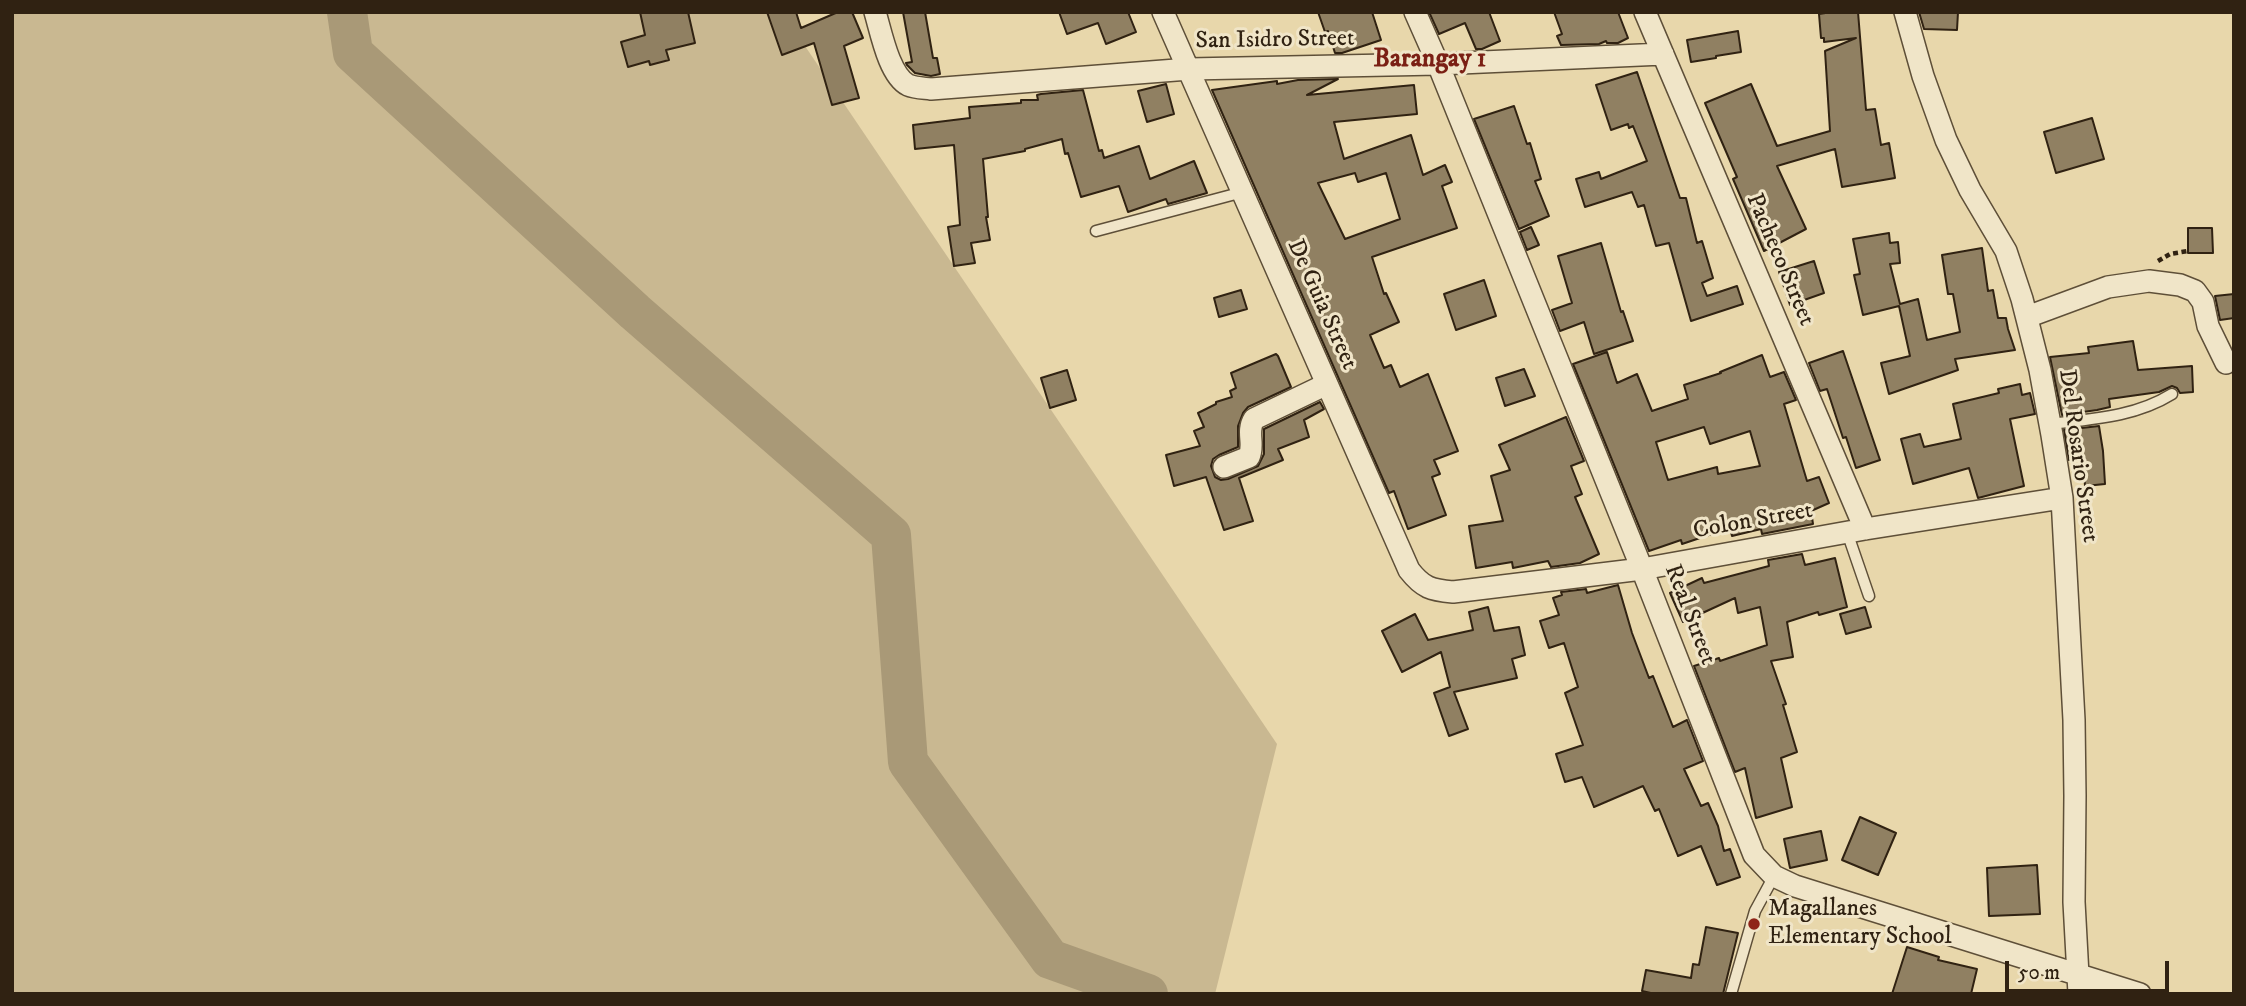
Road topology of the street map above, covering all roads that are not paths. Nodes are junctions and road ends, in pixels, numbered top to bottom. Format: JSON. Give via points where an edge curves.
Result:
{"nodes":[{"id":1,"x":875,"y":12,"type":"edge"},
{"id":2,"x":1163,"y":12,"type":"edge"},
{"id":3,"x":1415,"y":12,"type":"edge"},
{"id":4,"x":1645,"y":12,"type":"edge"},
{"id":5,"x":1905,"y":12,"type":"edge"},
{"id":6,"x":1663,"y":54,"type":"junction"},
{"id":7,"x":1438,"y":64,"type":"junction"},
{"id":8,"x":1189,"y":69,"type":"junction"},
{"id":9,"x":1243,"y":192,"type":"junction"},
{"id":10,"x":1097,"y":231,"type":"dead end"},
{"id":11,"x":2027,"y":317,"type":"junction"},
{"id":12,"x":2226,"y":363,"type":"dead end"},
{"id":13,"x":1327,"y":384,"type":"junction"},
{"id":14,"x":2172,"y":394,"type":"dead end"},
{"id":15,"x":2050,"y":424,"type":"junction"},
{"id":16,"x":1224,"y":467,"type":"dead end"},
{"id":17,"x":2062,"y":498,"type":"junction"},
{"id":18,"x":1856,"y":530,"type":"junction"},
{"id":19,"x":1642,"y":569,"type":"junction"},
{"id":20,"x":1453,"y":592,"type":"joint"},
{"id":21,"x":1869,"y":596,"type":"dead end"},
{"id":22,"x":1774,"y":876,"type":"junction"},
{"id":23,"x":2079,"y":984,"type":"edge"},
{"id":24,"x":1731,"y":994,"type":"edge"},
{"id":25,"x":2140,"y":994,"type":"edge"}],
"edges":[{"from":1,"to":8,"type":"street","name":"San Isidro Street","via":[[899,78],[912,86],[931,89]]},
{"from":2,"to":8,"type":"street","name":"De Guia Street"},
{"from":3,"to":7,"type":"street","name":"Real Street"},
{"from":4,"to":6,"type":"street","name":"Pacheco Street"},
{"from":5,"to":11,"type":"street","name":"Del Rosario Street","via":[[1946,140],[2006,251]]},
{"from":6,"to":7,"type":"street","name":"San Isidro Street"},
{"from":6,"to":18,"type":"street","name":"Pacheco Street"},
{"from":7,"to":8,"type":"street","name":"San Isidro Street"},
{"from":7,"to":19,"type":"street","name":"Real Street"},
{"from":8,"to":9,"type":"street","name":"De Guia Street"},
{"from":9,"to":10,"type":"lane"},
{"from":9,"to":13,"type":"street","name":"De Guia Street"},
{"from":11,"to":12,"type":"street","via":[[2108,287],[2146,281],[2180,285],[2195,291],[2203,302],[2208,326]]},
{"from":11,"to":15,"type":"street","name":"Del Rosario Street"},
{"from":13,"to":16,"type":"street","via":[[1254,419],[1249,457]]},
{"from":13,"to":20,"type":"street","name":"De Guia Street","via":[[1409,570],[1419,583]]},
{"from":14,"to":15,"type":"lane","via":[[2158,403],[2109,417]]},
{"from":15,"to":17,"type":"street","name":"Del Rosario Street"},
{"from":17,"to":18,"type":"street","name":"Colon Street"},
{"from":17,"to":23,"type":"street","name":"Del Rosario Street","via":[[2074,720]]},
{"from":18,"to":19,"type":"street","name":"Colon Street"},
{"from":18,"to":21,"type":"lane"},
{"from":19,"to":20,"type":"street","name":"Colon Street"},
{"from":19,"to":22,"type":"street","name":"Real Street","via":[[1754,855]]},
{"from":22,"to":23,"type":"street","name":"Real Street"},
{"from":22,"to":24,"type":"lane","via":[[1755,911]]},
{"from":23,"to":25,"type":"street","name":"Real Street"}]}
